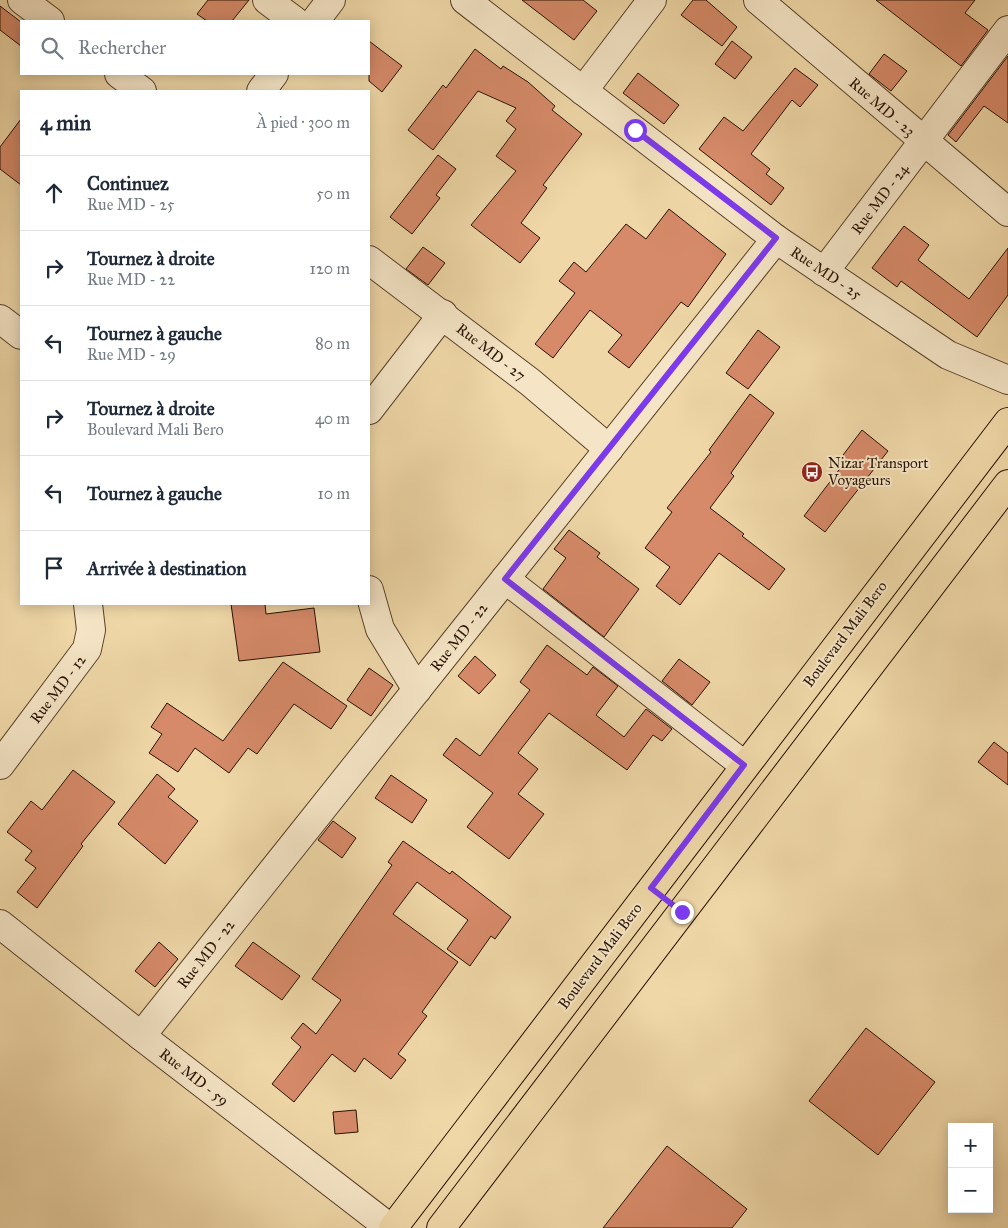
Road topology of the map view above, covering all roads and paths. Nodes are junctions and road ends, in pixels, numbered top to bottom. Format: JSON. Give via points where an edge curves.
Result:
{"nodes":[{"id":1,"x":22,"y":0,"type":"edge"},
{"id":2,"x":267,"y":0,"type":"edge"},
{"id":3,"x":331,"y":0,"type":"edge"},
{"id":4,"x":465,"y":0,"type":"edge"},
{"id":5,"x":652,"y":0,"type":"edge"},
{"id":6,"x":758,"y":0,"type":"edge"},
{"id":7,"x":49,"y":20,"type":"edge"},
{"id":8,"x":294,"y":20,"type":"edge"},
{"id":9,"x":316,"y":20,"type":"edge"},
{"id":10,"x":1008,"y":30,"type":"edge"},
{"id":11,"x":120,"y":75,"type":"edge"},
{"id":12,"x":273,"y":75,"type":"edge"},
{"id":13,"x":141,"y":90,"type":"edge"},
{"id":14,"x":262,"y":90,"type":"edge"},
{"id":15,"x":583,"y":91,"type":"junction"},
{"id":16,"x":923,"y":142,"type":"junction"},
{"id":17,"x":1008,"y":212,"type":"edge"},
{"id":18,"x":776,"y":238,"type":"junction"},
{"id":19,"x":370,"y":261,"type":"edge"},
{"id":20,"x":824,"y":272,"type":"junction"},
{"id":21,"x":443,"y":314,"type":"junction"},
{"id":22,"x":0,"y":319,"type":"edge"},
{"id":23,"x":20,"y":334,"type":"edge"},
{"id":24,"x":1008,"y":380,"type":"edge"},
{"id":25,"x":370,"y":409,"type":"edge"},
{"id":26,"x":1008,"y":422,"type":"edge"},
{"id":27,"x":609,"y":449,"type":"junction"},
{"id":28,"x":1005,"y":492,"type":"edge"},
{"id":29,"x":505,"y":579,"type":"junction"},
{"id":30,"x":370,"y":594,"type":"edge"},
{"id":31,"x":88,"y":605,"type":"edge"},
{"id":32,"x":417,"y":690,"type":"junction"},
{"id":33,"x":0,"y":765,"type":"edge"},
{"id":34,"x":744,"y":765,"type":"junction"},
{"id":35,"x":651,"y":888,"type":"junction"},
{"id":36,"x":682,"y":912,"type":"junction"},
{"id":37,"x":0,"y":924,"type":"edge"},
{"id":38,"x":141,"y":1036,"type":"junction"},
{"id":39,"x":392,"y":1228,"type":"edge"},
{"id":40,"x":441,"y":1228,"type":"edge"}],
"edges":[{"from":1,"to":7,"type":"street"},
{"from":2,"to":8,"type":"street"},
{"from":3,"to":9,"type":"street"},
{"from":4,"to":15,"type":"street","name":"Rue MD - 25"},
{"from":5,"to":15,"type":"street"},
{"from":6,"to":16,"type":"street","name":"Rue MD - 23"},
{"from":10,"to":16,"type":"street","name":"Rue MD - 24"},
{"from":11,"to":13,"type":"street"},
{"from":12,"to":14,"type":"street"},
{"from":15,"to":18,"type":"street","name":"Rue MD - 25"},
{"from":16,"to":17,"type":"street","name":"Rue MD - 23"},
{"from":16,"to":20,"type":"street","name":"Rue MD - 24"},
{"from":18,"to":20,"type":"street","name":"Rue MD - 25"},
{"from":18,"to":27,"type":"street","name":"Rue MD - 22"},
{"from":19,"to":21,"type":"street","name":"Rue MD - 27"},
{"from":20,"to":24,"type":"street","name":"Rue MD - 25","via":[[948,355]]},
{"from":21,"to":25,"type":"street"},
{"from":21,"to":27,"type":"street","name":"Rue MD - 27"},
{"from":22,"to":23,"type":"street"},
{"from":26,"to":34,"type":"main road","name":"Boulevard Mali Bero"},
{"from":27,"to":29,"type":"street","name":"Rue MD - 22"},
{"from":28,"to":36,"type":"main road"},
{"from":29,"to":32,"type":"street","name":"Rue MD - 22"},
{"from":29,"to":34,"type":"street"},
{"from":30,"to":32,"type":"street","via":[[380,629]]},
{"from":31,"to":33,"type":"street","name":"Rue MD - 12","via":[[91,630],[88,649]]},
{"from":32,"to":38,"type":"street","name":"Rue MD - 22"},
{"from":34,"to":35,"type":"main road","name":"Boulevard Mali Bero"},
{"from":35,"to":36,"type":"main road"},
{"from":35,"to":39,"type":"main road","name":"Boulevard Mali Bero"},
{"from":36,"to":40,"type":"main road"},
{"from":37,"to":38,"type":"street","name":"Rue MD - 59"},
{"from":38,"to":39,"type":"street","name":"Rue MD - 59"}]}
